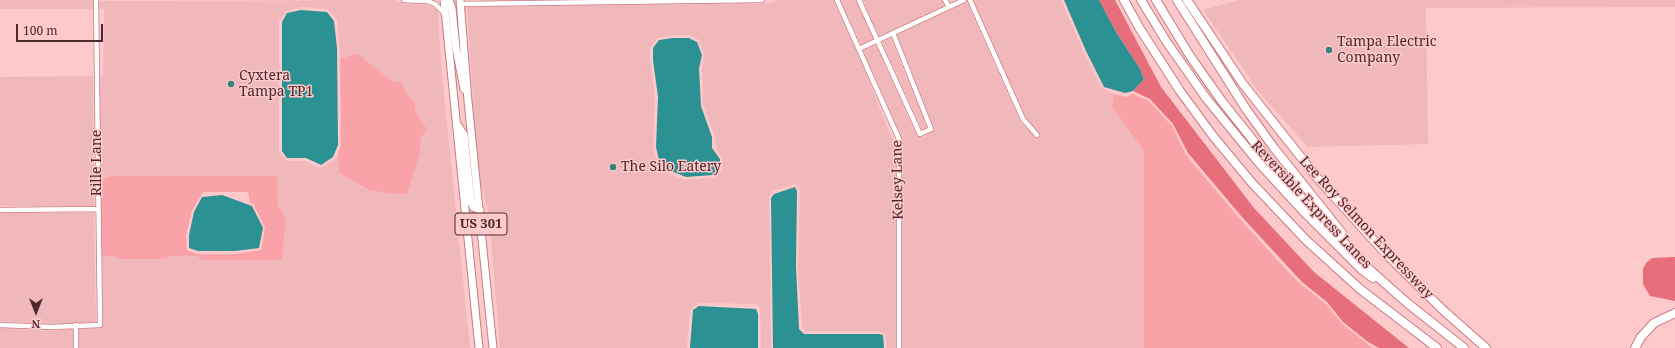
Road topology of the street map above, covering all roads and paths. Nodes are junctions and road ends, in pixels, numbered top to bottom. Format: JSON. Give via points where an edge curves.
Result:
{"nodes":[{"id":1,"x":96,"y":0,"type":"edge"},
{"id":2,"x":404,"y":0,"type":"edge"},
{"id":3,"x":444,"y":0,"type":"edge"},
{"id":4,"x":449,"y":0,"type":"edge"},
{"id":5,"x":678,"y":0,"type":"edge"},
{"id":6,"x":762,"y":0,"type":"edge"},
{"id":7,"x":837,"y":0,"type":"edge"},
{"id":8,"x":859,"y":0,"type":"edge"},
{"id":9,"x":945,"y":0,"type":"edge"},
{"id":10,"x":964,"y":0,"type":"edge"},
{"id":11,"x":970,"y":0,"type":"edge"},
{"id":12,"x":1124,"y":0,"type":"edge"},
{"id":13,"x":1141,"y":0,"type":"edge"},
{"id":14,"x":1156,"y":0,"type":"edge"},
{"id":15,"x":1177,"y":0,"type":"edge"},
{"id":16,"x":1187,"y":0,"type":"edge"},
{"id":17,"x":459,"y":1,"type":"edge"},
{"id":18,"x":568,"y":1,"type":"edge"},
{"id":19,"x":949,"y":7,"type":"junction"},
{"id":20,"x":445,"y":15,"type":"junction"},
{"id":21,"x":893,"y":34,"type":"junction"},
{"id":22,"x":878,"y":41,"type":"junction"},
{"id":23,"x":859,"y":49,"type":"junction"},
{"id":24,"x":468,"y":101,"type":"junction"},
{"id":25,"x":456,"y":124,"type":"junction"},
{"id":26,"x":1037,"y":135,"type":"dead end"},
{"id":27,"x":97,"y":209,"type":"junction"},
{"id":28,"x":0,"y":210,"type":"edge"},
{"id":29,"x":480,"y":210,"type":"junction"},
{"id":30,"x":1370,"y":270,"type":"junction"},
{"id":31,"x":1391,"y":289,"type":"junction"},
{"id":32,"x":1675,"y":313,"type":"edge"},
{"id":33,"x":0,"y":325,"type":"edge"},
{"id":34,"x":76,"y":325,"type":"junction"},
{"id":35,"x":76,"y":348,"type":"edge"},
{"id":36,"x":479,"y":348,"type":"edge"},
{"id":37,"x":494,"y":348,"type":"edge"},
{"id":38,"x":899,"y":348,"type":"edge"},
{"id":39,"x":1437,"y":348,"type":"edge"},
{"id":40,"x":1464,"y":348,"type":"edge"},
{"id":41,"x":1486,"y":348,"type":"edge"},
{"id":42,"x":1635,"y":348,"type":"edge"}],
"edges":[{"from":1,"to":27,"type":"street","name":"Rille Lane"},
{"from":2,"to":20,"type":"street","via":[[427,1],[441,8]]},
{"from":3,"to":20,"type":"main road","number":"US 301"},
{"from":4,"to":24,"type":"main road","via":[[461,76]]},
{"from":5,"to":6,"type":"street"},
{"from":5,"to":18,"type":"street"},
{"from":7,"to":23,"type":"street","name":"Kelsey Lane"},
{"from":8,"to":22,"type":"street"},
{"from":9,"to":19,"type":"street"},
{"from":10,"to":19,"type":"street"},
{"from":11,"to":26,"type":"street","via":[[1023,119]]},
{"from":12,"to":39,"type":"highway","via":[[1180,91],[1217,142],[1257,189],[1302,236],[1360,289]]},
{"from":13,"to":31,"type":"highway","via":[[1206,98],[1259,163],[1362,270]]},
{"from":14,"to":30,"type":"highway","name":"Reversible Express Lanes","via":[[1205,78],[1254,144]]},
{"from":15,"to":30,"type":"highway","via":[[1246,109],[1336,227],[1366,260]]},
{"from":16,"to":41,"type":"highway","name":"Lee Roy Selmon Expressway","via":[[1243,84],[1319,180],[1392,260]]},
{"from":17,"to":18,"type":"street"},
{"from":17,"to":24,"type":"main road","number":"US 301"},
{"from":19,"to":21,"type":"street"},
{"from":20,"to":25,"type":"main road","number":"US 301"},
{"from":21,"to":22,"type":"street"},
{"from":21,"to":22,"type":"street","via":[[931,129],[920,134]]},
{"from":22,"to":23,"type":"street"},
{"from":23,"to":38,"type":"street","name":"Kelsey Lane","via":[[900,139]]},
{"from":24,"to":29,"type":"main road","number":"US 301"},
{"from":25,"to":29,"type":"main road","via":[[464,135],[470,202],[473,207]]},
{"from":25,"to":36,"type":"main road","number":"US 301"},
{"from":27,"to":28,"type":"street"},
{"from":27,"to":34,"type":"street","name":"Rille Lane","via":[[100,325]]},
{"from":29,"to":37,"type":"main road","number":"US 301"},
{"from":30,"to":31,"type":"highway","name":"Reversible Express Lanes"},
{"from":31,"to":40,"type":"highway","name":"Reversible Express Lanes"},
{"from":32,"to":42,"type":"highway","via":[[1649,328]]},
{"from":33,"to":34,"type":"street"},
{"from":34,"to":35,"type":"street"}]}
